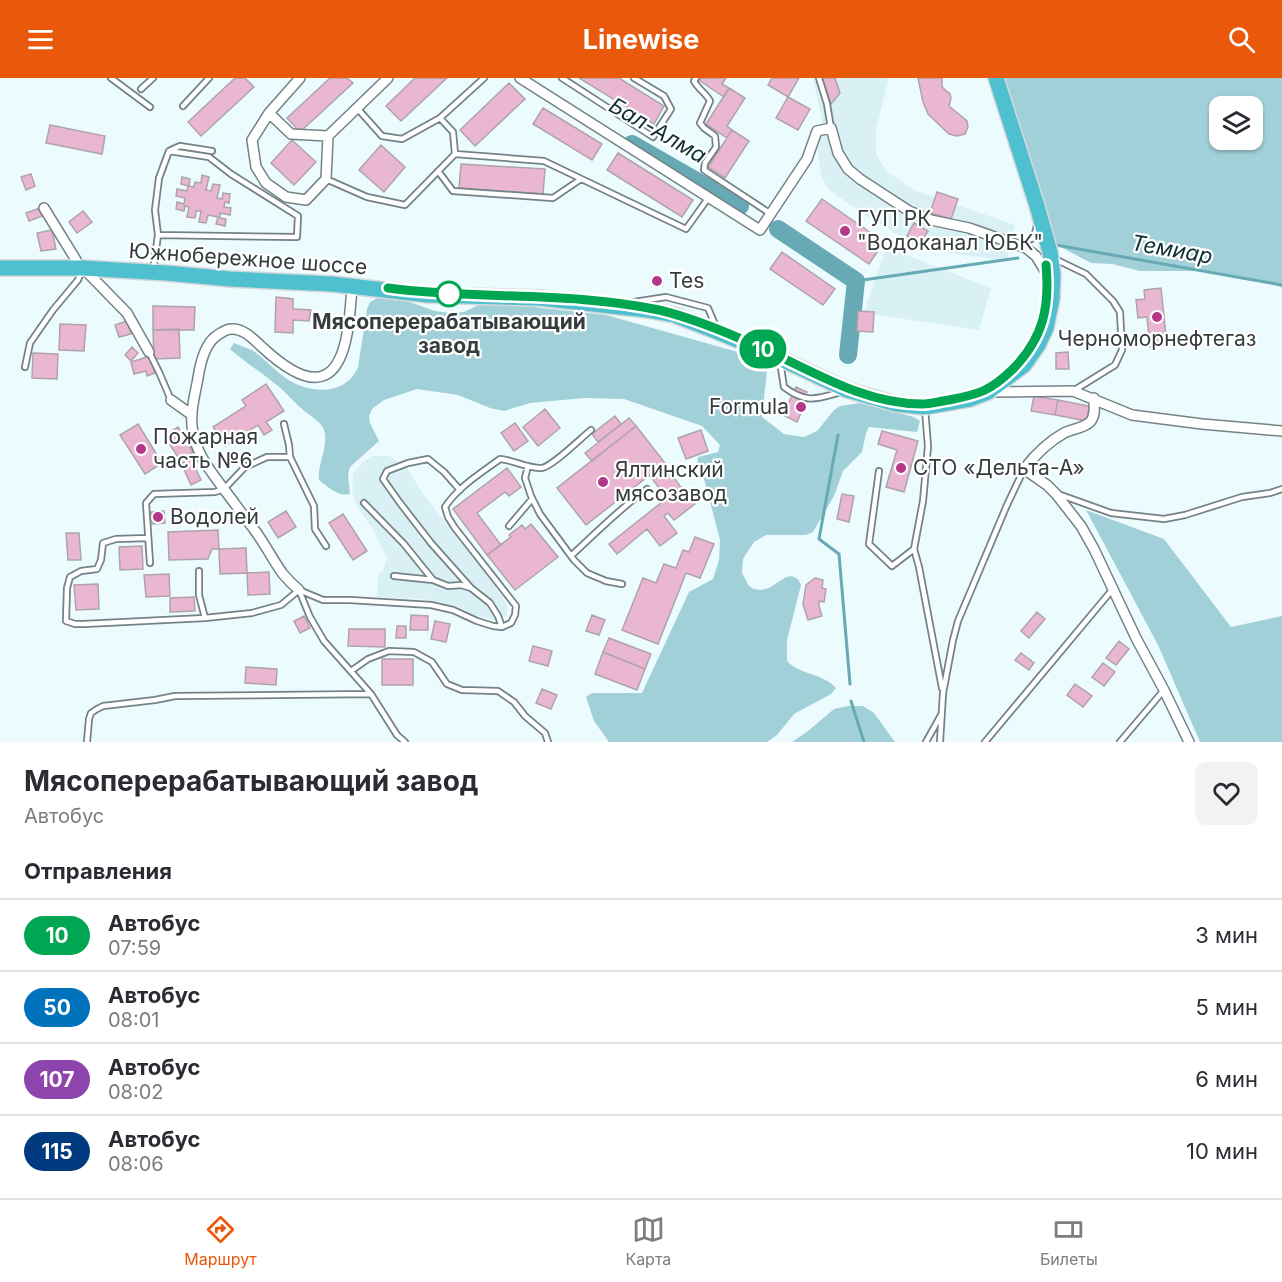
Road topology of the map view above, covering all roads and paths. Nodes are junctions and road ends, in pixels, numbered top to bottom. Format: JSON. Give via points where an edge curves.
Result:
{"nodes":[{"id":1,"x":111,"y":78,"type":"edge"},
{"id":2,"x":153,"y":78,"type":"edge"},
{"id":3,"x":209,"y":78,"type":"edge"},
{"id":4,"x":300,"y":78,"type":"edge"},
{"id":5,"x":388,"y":78,"type":"edge"},
{"id":6,"x":484,"y":78,"type":"edge"},
{"id":7,"x":520,"y":78,"type":"edge"},
{"id":8,"x":562,"y":78,"type":"edge"},
{"id":9,"x":634,"y":78,"type":"edge"},
{"id":10,"x":696,"y":78,"type":"edge"},
{"id":11,"x":819,"y":78,"type":"edge"},
{"id":12,"x":988,"y":78,"type":"edge"},
{"id":13,"x":996,"y":78,"type":"edge"},
{"id":14,"x":141,"y":89,"type":"dead end"},
{"id":15,"x":183,"y":106,"type":"dead end"},
{"id":16,"x":150,"y":107,"type":"dead end"},
{"id":17,"x":357,"y":108,"type":"junction"},
{"id":18,"x":269,"y":113,"type":"junction"},
{"id":19,"x":440,"y":118,"type":"junction"},
{"id":20,"x":831,"y":128,"type":"junction"},
{"id":21,"x":328,"y":136,"type":"junction"},
{"id":22,"x":169,"y":151,"type":"junction"},
{"id":23,"x":212,"y":151,"type":"dead end"},
{"id":24,"x":455,"y":154,"type":"junction"},
{"id":25,"x":438,"y":171,"type":"junction"},
{"id":26,"x":326,"y":179,"type":"junction"},
{"id":27,"x":581,"y":179,"type":"junction"},
{"id":28,"x":710,"y":197,"type":"junction"},
{"id":29,"x":44,"y":208,"type":"dead end"},
{"id":30,"x":771,"y":214,"type":"junction"},
{"id":31,"x":1037,"y":225,"type":"junction"},
{"id":32,"x":158,"y":236,"type":"junction"},
{"id":33,"x":1004,"y":240,"type":"junction"},
{"id":34,"x":0,"y":260,"type":"edge"},
{"id":35,"x":80,"y":264,"type":"junction"},
{"id":36,"x":154,"y":264,"type":"junction"},
{"id":37,"x":1049,"y":267,"type":"junction"},
{"id":38,"x":0,"y":268,"type":"edge"},
{"id":39,"x":334,"y":283,"type":"junction"},
{"id":40,"x":352,"y":287,"type":"junction"},
{"id":41,"x":392,"y":290,"type":"junction"},
{"id":42,"x":148,"y":352,"type":"joint"},
{"id":43,"x":780,"y":359,"type":"junction"},
{"id":44,"x":25,"y":367,"type":"dead end"},
{"id":45,"x":847,"y":390,"type":"junction"},
{"id":46,"x":1073,"y":391,"type":"junction"},
{"id":47,"x":988,"y":392,"type":"junction"},
{"id":48,"x":1094,"y":398,"type":"junction"},
{"id":49,"x":171,"y":400,"type":"joint"},
{"id":50,"x":925,"y":407,"type":"junction"},
{"id":51,"x":192,"y":415,"type":"junction"},
{"id":52,"x":284,"y":424,"type":"dead end"},
{"id":53,"x":591,"y":430,"type":"dead end"},
{"id":54,"x":1282,"y":431,"type":"edge"},
{"id":55,"x":290,"y":457,"type":"junction"},
{"id":56,"x":528,"y":466,"type":"junction"},
{"id":57,"x":1024,"y":469,"type":"junction"},
{"id":58,"x":879,"y":471,"type":"dead end"},
{"id":59,"x":224,"y":489,"type":"junction"},
{"id":60,"x":647,"y":489,"type":"dead end"},
{"id":61,"x":1282,"y":489,"type":"edge"},
{"id":62,"x":460,"y":490,"type":"junction"},
{"id":63,"x":1056,"y":494,"type":"junction"},
{"id":64,"x":532,"y":499,"type":"junction"},
{"id":65,"x":364,"y":503,"type":"dead end"},
{"id":66,"x":509,"y":526,"type":"dead end"},
{"id":67,"x":148,"y":538,"type":"junction"},
{"id":68,"x":326,"y":546,"type":"dead end"},
{"id":69,"x":914,"y":549,"type":"junction"},
{"id":70,"x":571,"y":556,"type":"junction"},
{"id":71,"x":150,"y":563,"type":"dead end"},
{"id":72,"x":199,"y":571,"type":"dead end"},
{"id":73,"x":394,"y":576,"type":"dead end"},
{"id":74,"x":432,"y":580,"type":"junction"},
{"id":75,"x":622,"y":584,"type":"dead end"},
{"id":76,"x":471,"y":588,"type":"junction"},
{"id":77,"x":298,"y":590,"type":"junction"},
{"id":78,"x":1112,"y":590,"type":"junction"},
{"id":79,"x":205,"y":618,"type":"junction"},
{"id":80,"x":502,"y":627,"type":"junction"},
{"id":81,"x":351,"y":671,"type":"junction"},
{"id":82,"x":1164,"y":690,"type":"junction"},
{"id":83,"x":943,"y":693,"type":"junction"},
{"id":84,"x":371,"y":694,"type":"junction"},
{"id":85,"x":942,"y":713,"type":"junction"},
{"id":86,"x":87,"y":742,"type":"edge"},
{"id":87,"x":405,"y":742,"type":"edge"},
{"id":88,"x":548,"y":742,"type":"edge"},
{"id":89,"x":926,"y":742,"type":"edge"},
{"id":90,"x":940,"y":742,"type":"edge"},
{"id":91,"x":985,"y":742,"type":"edge"},
{"id":92,"x":1120,"y":742,"type":"edge"},
{"id":93,"x":1189,"y":742,"type":"edge"}],
"edges":[{"from":1,"to":16,"type":"lane"},
{"from":2,"to":14,"type":"lane"},
{"from":3,"to":15,"type":"lane"},
{"from":4,"to":18,"type":"street"},
{"from":5,"to":17,"type":"street"},
{"from":6,"to":19,"type":"lane"},
{"from":7,"to":28,"type":"street"},
{"from":8,"to":9,"type":"lane","via":[[653,137],[671,109],[664,96]]},
{"from":10,"to":30,"type":"lane","via":[[694,81],[710,101],[700,123],[715,136],[716,147],[704,170]]},
{"from":11,"to":20,"type":"lane"},
{"from":12,"to":31,"type":"highway","name":"Южнобережное шоссе"},
{"from":13,"to":37,"type":"highway","name":"Южнобережное шоссе","via":[[1037,206]]},
{"from":17,"to":19,"type":"lane","via":[[382,136],[402,139]]},
{"from":17,"to":21,"type":"street"},
{"from":18,"to":21,"type":"street","via":[[291,134]]},
{"from":18,"to":26,"type":"street","via":[[252,140],[256,167],[266,183],[286,197],[306,200]]},
{"from":19,"to":24,"type":"lane","via":[[453,132]]},
{"from":20,"to":30,"type":"street","via":[[817,131],[807,159]]},
{"from":20,"to":33,"type":"street","via":[[838,153],[848,168],[909,211]]},
{"from":21,"to":26,"type":"street"},
{"from":22,"to":23,"type":"lane","via":[[180,146]]},
{"from":22,"to":32,"type":"lane","via":[[159,178],[155,210]]},
{"from":22,"to":32,"type":"lane","via":[[209,157],[298,216],[297,237]]},
{"from":24,"to":25,"type":"lane"},
{"from":24,"to":27,"type":"lane","via":[[544,161]]},
{"from":25,"to":26,"type":"lane","via":[[405,206],[367,198]]},
{"from":25,"to":27,"type":"lane","via":[[453,191],[553,198]]},
{"from":27,"to":28,"type":"lane","via":[[686,229]]},
{"from":28,"to":30,"type":"street","via":[[760,230]]},
{"from":29,"to":35,"type":"street"},
{"from":31,"to":33,"type":"lane","via":[[1034,238],[1023,243]]},
{"from":31,"to":37,"type":"highway","name":"Южнобережное шоссе"},
{"from":32,"to":36,"type":"lane"},
{"from":33,"to":37,"type":"street","via":[[1026,248]]},
{"from":34,"to":35,"type":"highway","name":"Южнобережное шоссе"},
{"from":35,"to":36,"type":"highway","name":"Южнобережное шоссе"},
{"from":35,"to":38,"type":"highway","name":"Южнобережное шоссе"},
{"from":35,"to":39,"type":"highway","name":"Южнобережное шоссе","via":[[237,280]]},
{"from":35,"to":42,"type":"street","via":[[127,313]]},
{"from":35,"to":44,"type":"lane","via":[[78,280],[30,343]]},
{"from":36,"to":39,"type":"highway","name":"Южнобережное шоссе"},
{"from":37,"to":41,"type":"highway","name":"Южнобережное шоссе","via":[[1041,327],[1026,355],[985,390],[925,404],[896,402],[846,388],[676,314],[622,304],[536,296]]},
{"from":37,"to":46,"type":"lane","via":[[1086,274],[1120,312],[1122,350],[1115,365]]},
{"from":37,"to":47,"type":"highway","name":"Южнобережное шоссе","via":[[1052,298],[1038,345],[1024,365]]},
{"from":39,"to":40,"type":"highway","name":"Южнобережное шоссе"},
{"from":39,"to":41,"type":"highway","name":"Южнобережное шоссе"},
{"from":40,"to":41,"type":"highway","name":"Южнобережное шоссе"},
{"from":40,"to":51,"type":"street","via":[[343,350],[326,375],[313,378],[297,373],[243,332],[232,329],[212,339],[207,348]]},
{"from":41,"to":43,"type":"highway","name":"Южнобережное шоссе","via":[[428,295],[539,298],[647,310],[674,315]]},
{"from":42,"to":49,"type":"lane"},
{"from":43,"to":45,"type":"highway","name":"Южнобережное шоссе"},
{"from":43,"to":45,"type":"lane","via":[[783,387],[793,394],[815,400]]},
{"from":45,"to":50,"type":"highway","name":"Южнобережное шоссе","via":[[896,404]]},
{"from":46,"to":47,"type":"street"},
{"from":46,"to":48,"type":"street"},
{"from":47,"to":50,"type":"highway","name":"Южнобережное шоссе"},
{"from":48,"to":54,"type":"street","via":[[1132,415]]},
{"from":48,"to":57,"type":"street","via":[[1089,424],[1053,439]]},
{"from":49,"to":51,"type":"street"},
{"from":50,"to":69,"type":"lane","via":[[928,446]]},
{"from":51,"to":59,"type":"street","via":[[198,450]]},
{"from":52,"to":55,"type":"lane"},
{"from":53,"to":56,"type":"lane","via":[[543,468]]},
{"from":55,"to":59,"type":"lane","via":[[267,457],[245,467]]},
{"from":55,"to":68,"type":"lane","via":[[314,506],[315,529]]},
{"from":56,"to":62,"type":"lane","via":[[500,459]]},
{"from":56,"to":64,"type":"lane","via":[[525,478]]},
{"from":57,"to":63,"type":"street"},
{"from":57,"to":83,"type":"lane","via":[[958,621]]},
{"from":58,"to":69,"type":"lane","via":[[869,544],[892,566]]},
{"from":59,"to":67,"type":"lane","via":[[154,494],[146,503]]},
{"from":59,"to":77,"type":"street"},
{"from":60,"to":70,"type":"lane"},
{"from":61,"to":63,"type":"lane","via":[[1164,519],[1111,513]]},
{"from":62,"to":76,"type":"lane","via":[[428,459],[387,471],[383,479]]},
{"from":62,"to":80,"type":"lane","via":[[445,507],[448,517],[516,606],[511,623]]},
{"from":63,"to":78,"type":"street","via":[[1081,526]]},
{"from":64,"to":66,"type":"lane"},
{"from":64,"to":70,"type":"lane"},
{"from":65,"to":74,"type":"lane"},
{"from":67,"to":71,"type":"lane"},
{"from":67,"to":79,"type":"lane","via":[[103,543],[97,569],[81,571],[70,578],[66,621],[84,624]]},
{"from":69,"to":83,"type":"lane"},
{"from":70,"to":75,"type":"lane","via":[[587,573]]},
{"from":72,"to":79,"type":"lane"},
{"from":73,"to":74,"type":"lane"},
{"from":74,"to":76,"type":"lane"},
{"from":76,"to":80,"type":"lane","via":[[490,603]]},
{"from":77,"to":79,"type":"lane","via":[[281,604],[262,610]]},
{"from":77,"to":80,"type":"lane","via":[[323,600],[431,604]]},
{"from":77,"to":81,"type":"lane","via":[[324,641]]},
{"from":78,"to":82,"type":"street"},
{"from":78,"to":91,"type":"lane"},
{"from":81,"to":84,"type":"lane"},
{"from":81,"to":88,"type":"lane","via":[[389,651],[414,652],[432,662],[447,684],[462,690],[498,691],[545,733]]},
{"from":82,"to":92,"type":"lane"},
{"from":82,"to":93,"type":"street"},
{"from":83,"to":85,"type":"lane"},
{"from":84,"to":86,"type":"lane","via":[[175,696],[103,706],[89,719]]},
{"from":84,"to":87,"type":"lane"},
{"from":85,"to":89,"type":"lane"},
{"from":85,"to":90,"type":"lane"}]}
